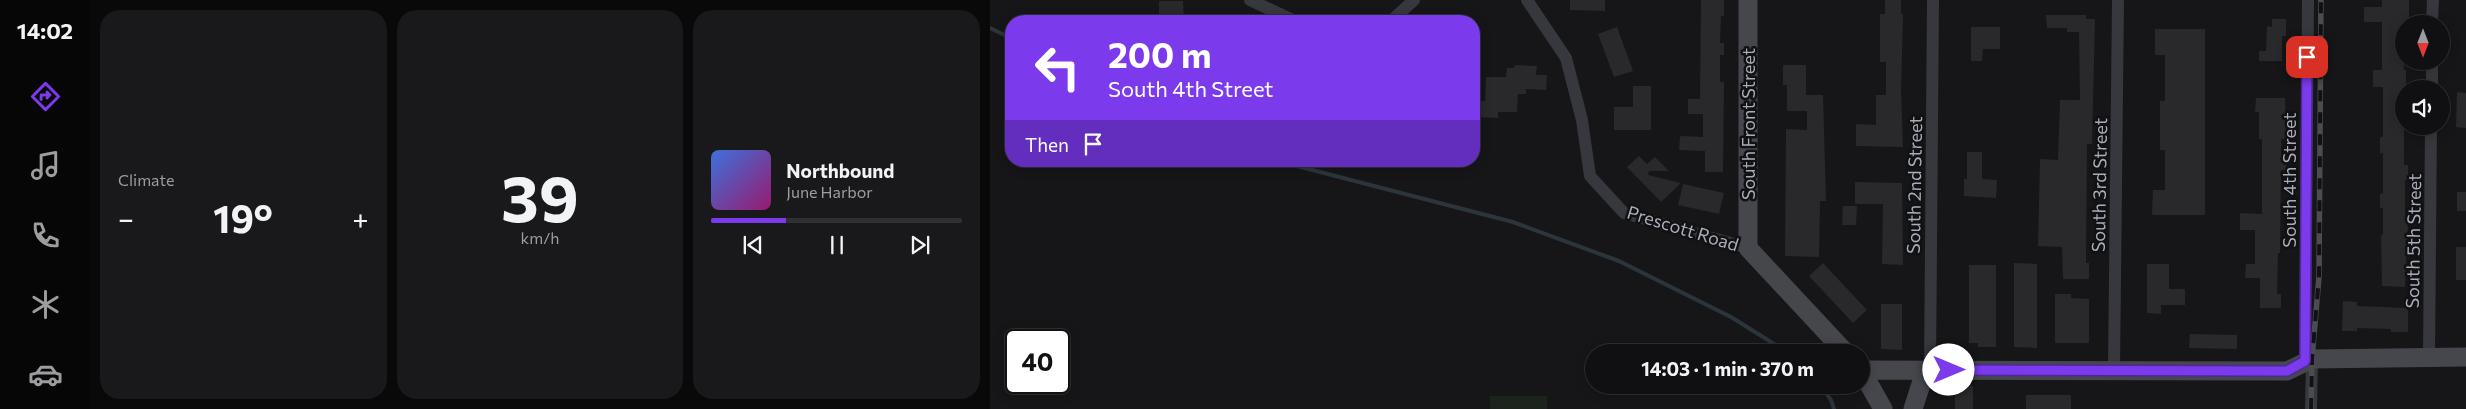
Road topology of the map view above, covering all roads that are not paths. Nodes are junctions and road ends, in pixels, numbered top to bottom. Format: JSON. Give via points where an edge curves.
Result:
{"nodes":[{"id":1,"x":1250,"y":0,"type":"edge"},
{"id":2,"x":1414,"y":0,"type":"edge"},
{"id":3,"x":1527,"y":0,"type":"edge"},
{"id":4,"x":1748,"y":0,"type":"edge"},
{"id":5,"x":1934,"y":0,"type":"edge"},
{"id":6,"x":2118,"y":0,"type":"edge"},
{"id":7,"x":2308,"y":0,"type":"edge"},
{"id":8,"x":2433,"y":0,"type":"edge"},
{"id":9,"x":1282,"y":15,"type":"edge"},
{"id":10,"x":1398,"y":15,"type":"edge"},
{"id":11,"x":2432,"y":15,"type":"edge"},
{"id":12,"x":2431,"y":135,"type":"edge"},
{"id":13,"x":1748,"y":248,"type":"junction"},
{"id":14,"x":1838,"y":344,"type":"edge"},
{"id":15,"x":2429,"y":357,"type":"junction"},
{"id":16,"x":2466,"y":357,"type":"edge"},
{"id":17,"x":2309,"y":360,"type":"junction"},
{"id":18,"x":1870,"y":370,"type":"edge"},
{"id":19,"x":1930,"y":370,"type":"junction"},
{"id":20,"x":2114,"y":370,"type":"junction"},
{"id":21,"x":1870,"y":386,"type":"edge"},
{"id":22,"x":1883,"y":409,"type":"edge"},
{"id":23,"x":1913,"y":409,"type":"edge"},
{"id":24,"x":2311,"y":409,"type":"edge"}],
"edges":[{"from":1,"to":9,"type":"street"},
{"from":2,"to":10,"type":"street"},
{"from":3,"to":13,"type":"street","name":"Prescott Road","via":[[1566,58],[1582,120],[1590,176],[1624,213]]},
{"from":4,"to":13,"type":"street","name":"South Front Street"},
{"from":5,"to":19,"type":"street","name":"South 2nd Street"},
{"from":6,"to":20,"type":"street","name":"South 3rd Street"},
{"from":7,"to":17,"type":"street","name":"South 4th Street"},
{"from":8,"to":11,"type":"street"},
{"from":12,"to":15,"type":"street","name":"South 5th Street"},
{"from":13,"to":14,"type":"street","name":"Prescott Road"},
{"from":15,"to":16,"type":"street"},
{"from":15,"to":17,"type":"street"},
{"from":17,"to":20,"type":"street","via":[[2287,371]]},
{"from":17,"to":24,"type":"street","name":"South 4th Street"},
{"from":18,"to":19,"type":"street"},
{"from":19,"to":20,"type":"street"},
{"from":19,"to":23,"type":"street","via":[[1922,381]]},
{"from":21,"to":22,"type":"street"}]}
